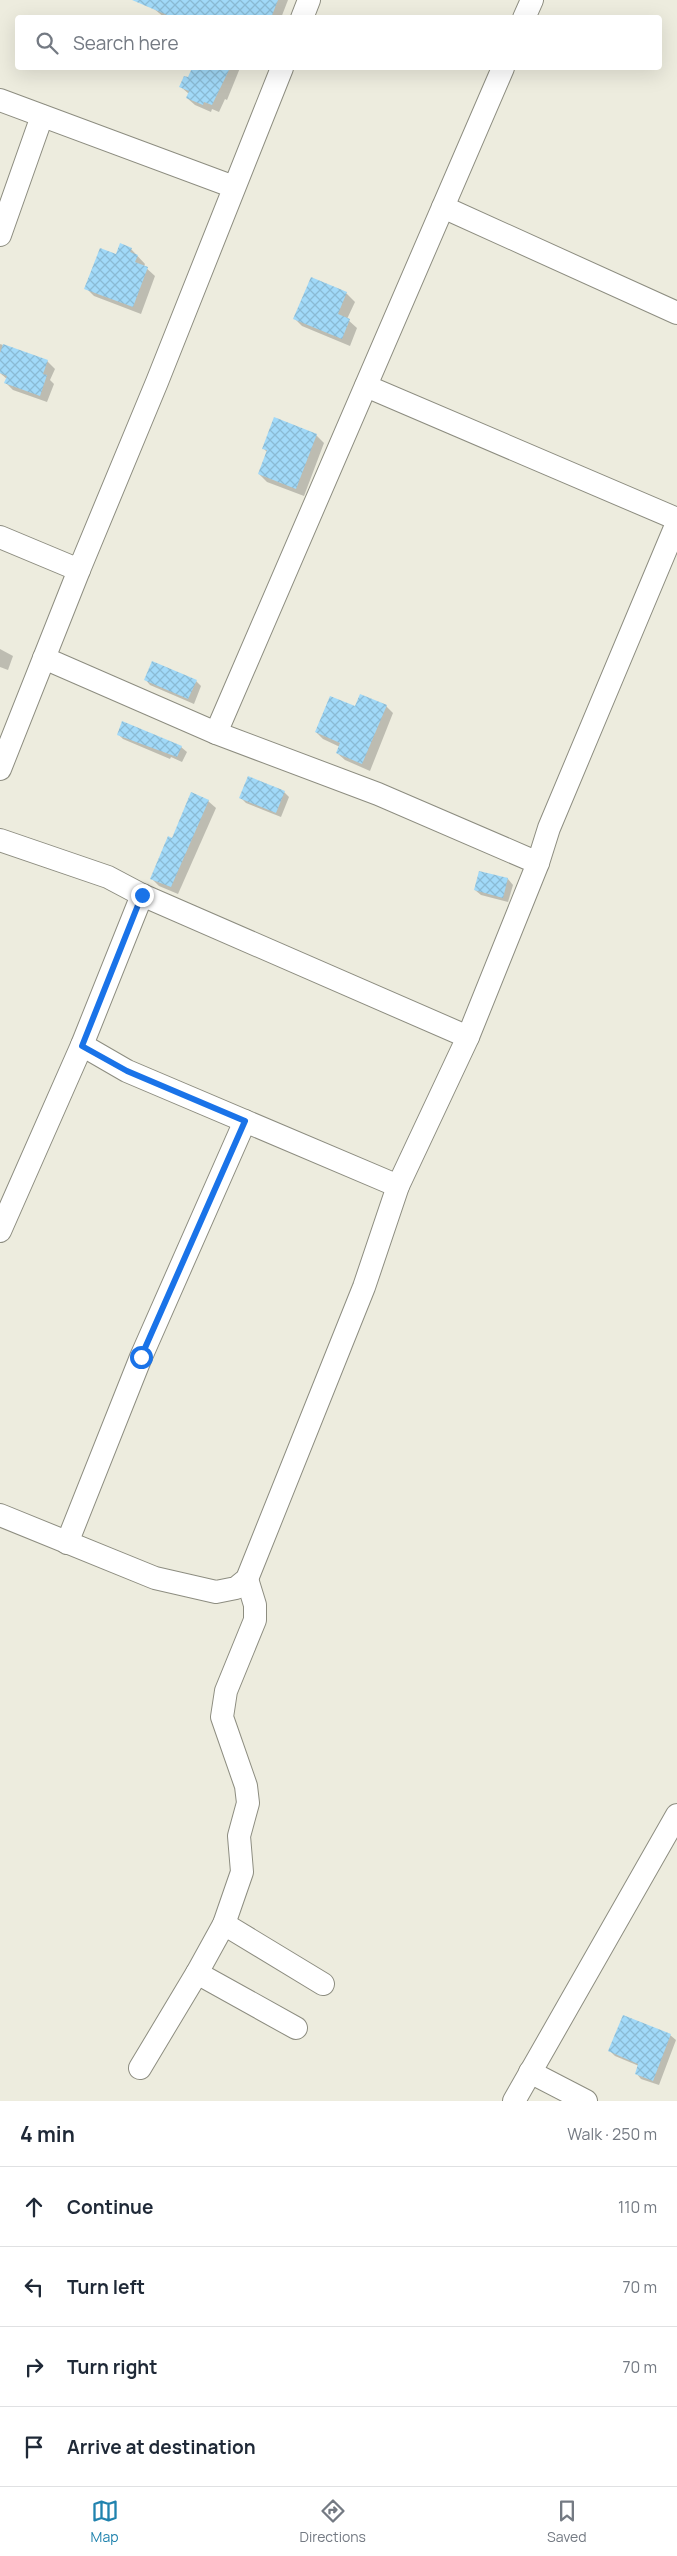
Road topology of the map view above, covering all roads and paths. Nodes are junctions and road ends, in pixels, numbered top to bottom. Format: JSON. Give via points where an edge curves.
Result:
{"nodes":[{"id":1,"x":309,"y":0,"type":"edge"},
{"id":2,"x":532,"y":0,"type":"edge"},
{"id":3,"x":303,"y":15,"type":"edge"},
{"id":4,"x":525,"y":15,"type":"edge"},
{"id":5,"x":281,"y":70,"type":"edge"},
{"id":6,"x":502,"y":70,"type":"edge"},
{"id":7,"x":0,"y":100,"type":"edge"},
{"id":8,"x":42,"y":116,"type":"junction"},
{"id":9,"x":234,"y":187,"type":"junction"},
{"id":10,"x":443,"y":207,"type":"junction"},
{"id":11,"x":0,"y":235,"type":"edge"},
{"id":12,"x":677,"y":313,"type":"edge"},
{"id":13,"x":366,"y":386,"type":"junction"},
{"id":14,"x":677,"y":519,"type":"edge"},
{"id":15,"x":677,"y":523,"type":"edge"},
{"id":16,"x":0,"y":537,"type":"edge"},
{"id":17,"x":79,"y":570,"type":"junction"},
{"id":18,"x":44,"y":658,"type":"junction"},
{"id":19,"x":216,"y":733,"type":"junction"},
{"id":20,"x":0,"y":769,"type":"edge"},
{"id":21,"x":0,"y":840,"type":"edge"},
{"id":22,"x":538,"y":863,"type":"junction"},
{"id":23,"x":142,"y":895,"type":"junction"},
{"id":24,"x":468,"y":1036,"type":"junction"},
{"id":25,"x":82,"y":1046,"type":"junction"},
{"id":26,"x":245,"y":1121,"type":"junction"},
{"id":27,"x":398,"y":1186,"type":"junction"},
{"id":28,"x":0,"y":1231,"type":"edge"},
{"id":29,"x":0,"y":1515,"type":"edge"},
{"id":30,"x":68,"y":1543,"type":"junction"},
{"id":31,"x":247,"y":1579,"type":"junction"},
{"id":32,"x":677,"y":1815,"type":"edge"},
{"id":33,"x":224,"y":1924,"type":"junction"},
{"id":34,"x":197,"y":1973,"type":"junction"},
{"id":35,"x":323,"y":1984,"type":"dead end"},
{"id":36,"x":296,"y":2028,"type":"dead end"},
{"id":37,"x":140,"y":2068,"type":"dead end"},
{"id":38,"x":530,"y":2072,"type":"junction"},
{"id":39,"x":514,"y":2101,"type":"edge"},
{"id":40,"x":586,"y":2101,"type":"edge"}],
"edges":[{"from":1,"to":3,"type":"street"},
{"from":2,"to":4,"type":"street"},
{"from":5,"to":9,"type":"street"},
{"from":6,"to":10,"type":"street"},
{"from":7,"to":8,"type":"street"},
{"from":8,"to":9,"type":"street"},
{"from":8,"to":11,"type":"street"},
{"from":9,"to":17,"type":"street"},
{"from":10,"to":12,"type":"street"},
{"from":10,"to":13,"type":"street"},
{"from":13,"to":14,"type":"street"},
{"from":13,"to":19,"type":"street"},
{"from":15,"to":22,"type":"street","via":[[549,828]]},
{"from":16,"to":17,"type":"street"},
{"from":17,"to":18,"type":"street"},
{"from":18,"to":19,"type":"street"},
{"from":18,"to":20,"type":"street"},
{"from":19,"to":22,"type":"street","via":[[378,794]]},
{"from":21,"to":23,"type":"street","via":[[108,877]]},
{"from":22,"to":24,"type":"street"},
{"from":23,"to":24,"type":"street"},
{"from":23,"to":25,"type":"street"},
{"from":24,"to":27,"type":"street"},
{"from":25,"to":26,"type":"street","via":[[127,1071]]},
{"from":25,"to":28,"type":"street"},
{"from":26,"to":27,"type":"street"},
{"from":26,"to":30,"type":"street","via":[[141,1357]]},
{"from":27,"to":31,"type":"street","via":[[364,1287]]},
{"from":29,"to":30,"type":"street"},
{"from":30,"to":31,"type":"street","via":[[155,1578],[216,1592],[236,1588]]},
{"from":31,"to":33,"type":"street","via":[[255,1605],[255,1620],[226,1691],[222,1717],[246,1786],[248,1803],[238,1836],[242,1872]]},
{"from":32,"to":38,"type":"street"},
{"from":33,"to":34,"type":"street"},
{"from":33,"to":35,"type":"street"},
{"from":34,"to":36,"type":"street"},
{"from":34,"to":37,"type":"street"},
{"from":38,"to":39,"type":"street"},
{"from":38,"to":40,"type":"street"}]}
